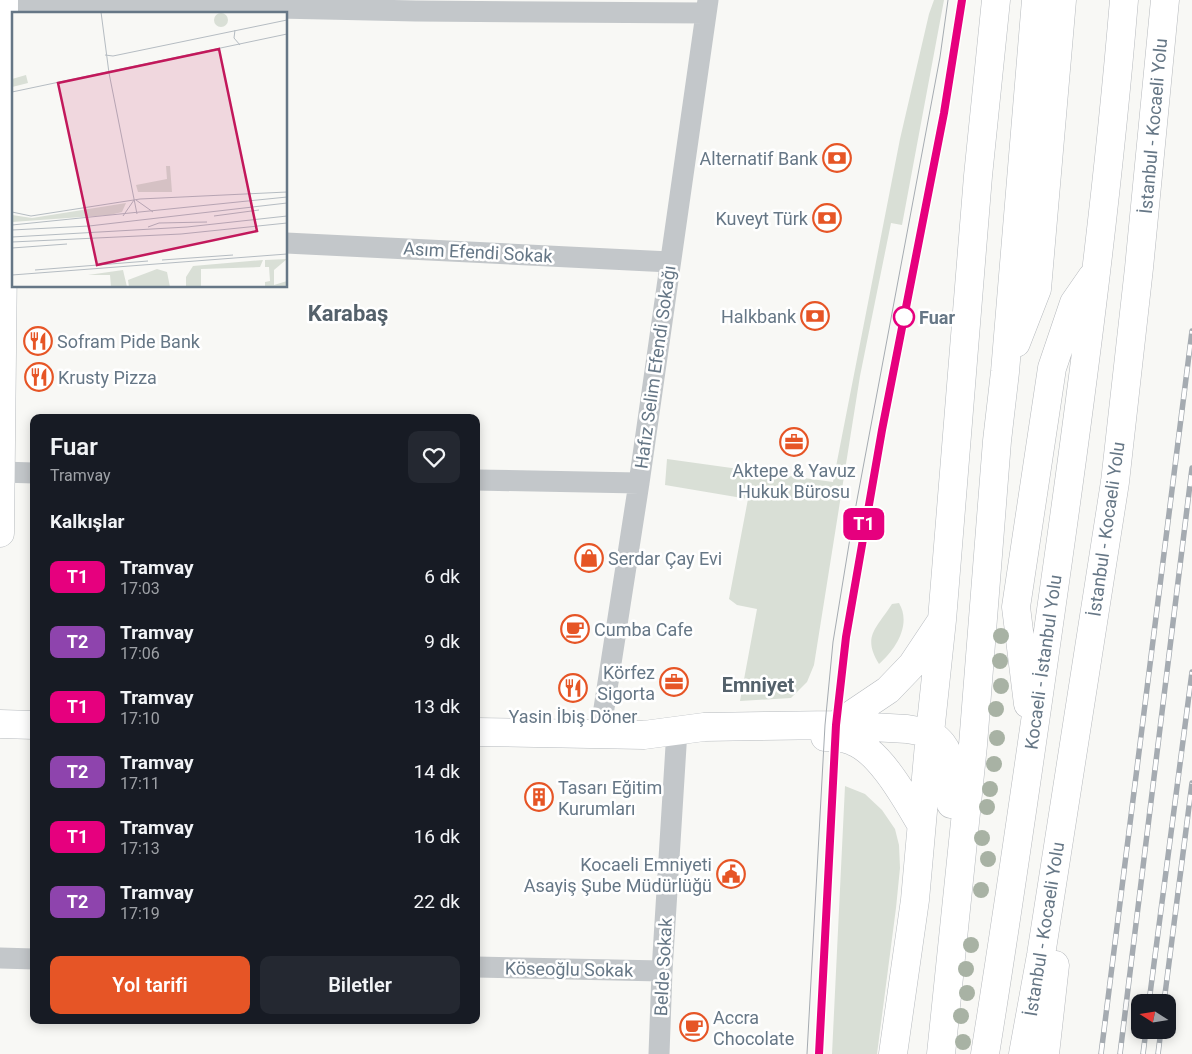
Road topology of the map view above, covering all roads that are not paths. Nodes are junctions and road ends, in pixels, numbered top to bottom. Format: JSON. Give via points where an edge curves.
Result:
{"nodes":[{"id":1,"x":996,"y":0,"type":"edge"},
{"id":2,"x":1036,"y":0,"type":"edge"},
{"id":3,"x":1062,"y":0,"type":"edge"},
{"id":4,"x":1119,"y":0,"type":"edge"},
{"id":5,"x":1124,"y":0,"type":"edge"},
{"id":6,"x":1165,"y":0,"type":"edge"},
{"id":7,"x":1182,"y":0,"type":"edge"},
{"id":8,"x":4,"y":1,"type":"edge"},
{"id":9,"x":707,"y":6,"type":"edge"},
{"id":10,"x":1120,"y":51,"type":"junction"},
{"id":11,"x":8,"y":227,"type":"edge"},
{"id":12,"x":288,"y":243,"type":"edge"},
{"id":13,"x":670,"y":262,"type":"junction"},
{"id":14,"x":1139,"y":268,"type":"junction"},
{"id":15,"x":1005,"y":372,"type":"junction"},
{"id":16,"x":1,"y":472,"type":"edge"},
{"id":17,"x":30,"y":473,"type":"edge"},
{"id":18,"x":480,"y":480,"type":"edge"},
{"id":19,"x":639,"y":483,"type":"junction"},
{"id":20,"x":0,"y":533,"type":"edge"},
{"id":21,"x":942,"y":620,"type":"junction"},
{"id":22,"x":0,"y":724,"type":"edge"},
{"id":23,"x":30,"y":725,"type":"edge"},
{"id":24,"x":836,"y":725,"type":"junction"},
{"id":25,"x":480,"y":732,"type":"edge"},
{"id":26,"x":930,"y":733,"type":"junction"},
{"id":27,"x":600,"y":734,"type":"junction"},
{"id":28,"x":676,"y":734,"type":"junction"},
{"id":29,"x":1064,"y":806,"type":"junction"},
{"id":30,"x":922,"y":824,"type":"junction"},
{"id":31,"x":0,"y":958,"type":"edge"},
{"id":32,"x":30,"y":959,"type":"edge"},
{"id":33,"x":480,"y":967,"type":"edge"},
{"id":34,"x":662,"y":971,"type":"junction"},
{"id":35,"x":658,"y":1054,"type":"edge"},
{"id":36,"x":894,"y":1054,"type":"edge"},
{"id":37,"x":932,"y":1054,"type":"edge"},
{"id":38,"x":941,"y":1054,"type":"edge"},
{"id":39,"x":985,"y":1054,"type":"edge"},
{"id":40,"x":1023,"y":1054,"type":"edge"},
{"id":41,"x":1045,"y":1054,"type":"edge"}],
"edges":[{"from":1,"to":21,"type":"main road","via":[[978,176]]},
{"from":2,"to":15,"type":"main road"},
{"from":3,"to":15,"type":"main road","via":[[1037,289]]},
{"from":4,"to":10,"type":"main road"},
{"from":5,"to":10,"type":"main road"},
{"from":6,"to":14,"type":"main road","name":"İstanbul - Kocaeli Yolu"},
{"from":7,"to":14,"type":"main road"},
{"from":8,"to":9,"type":"street","via":[[406,11]]},
{"from":8,"to":11,"type":"main road"},
{"from":9,"to":13,"type":"street","name":"Hafız Selim Efendi Sokağı"},
{"from":10,"to":39,"type":"main road","name":"Kocaeli - İstanbul Yolu","via":[[1096,270],[1074,304],[1052,368],[1016,607],[1033,737]]},
{"from":11,"to":16,"type":"main road"},
{"from":12,"to":13,"type":"street","name":"Asım Efendi Sokak"},
{"from":13,"to":19,"type":"street","name":"Hafız Selim Efendi Sokağı"},
{"from":14,"to":29,"type":"main road","name":"İstanbul - Kocaeli Yolu","via":[[1115,482]]},
{"from":15,"to":38,"type":"main road","via":[[973,745]]},
{"from":16,"to":17,"type":"street"},
{"from":16,"to":20,"type":"main road"},
{"from":18,"to":19,"type":"street"},
{"from":19,"to":27,"type":"street","name":"Hafız Selim Efendi Sokağı"},
{"from":21,"to":24,"type":"main road","via":[[912,665],[888,690]]},
{"from":21,"to":26,"type":"main road"},
{"from":22,"to":23,"type":"main road"},
{"from":24,"to":26,"type":"main road"},
{"from":24,"to":28,"type":"main road","via":[[704,727]]},
{"from":25,"to":27,"type":"main road"},
{"from":26,"to":30,"type":"main road"},
{"from":26,"to":37,"type":"main road","via":[[942,744],[953,775],[934,964]]},
{"from":27,"to":28,"type":"main road"},
{"from":28,"to":30,"type":"main road","via":[[835,737],[853,741],[870,752],[893,778]]},
{"from":28,"to":34,"type":"street","name":"Belde Sokak"},
{"from":29,"to":40,"type":"main road","name":"İstanbul - Kocaeli Yolu"},
{"from":29,"to":41,"type":"main road","via":[[1055,981]]},
{"from":30,"to":36,"type":"main road"},
{"from":31,"to":32,"type":"street"},
{"from":33,"to":34,"type":"street","name":"Köseoğlu Sokak"},
{"from":34,"to":35,"type":"street","name":"Belde Sokak"}]}
